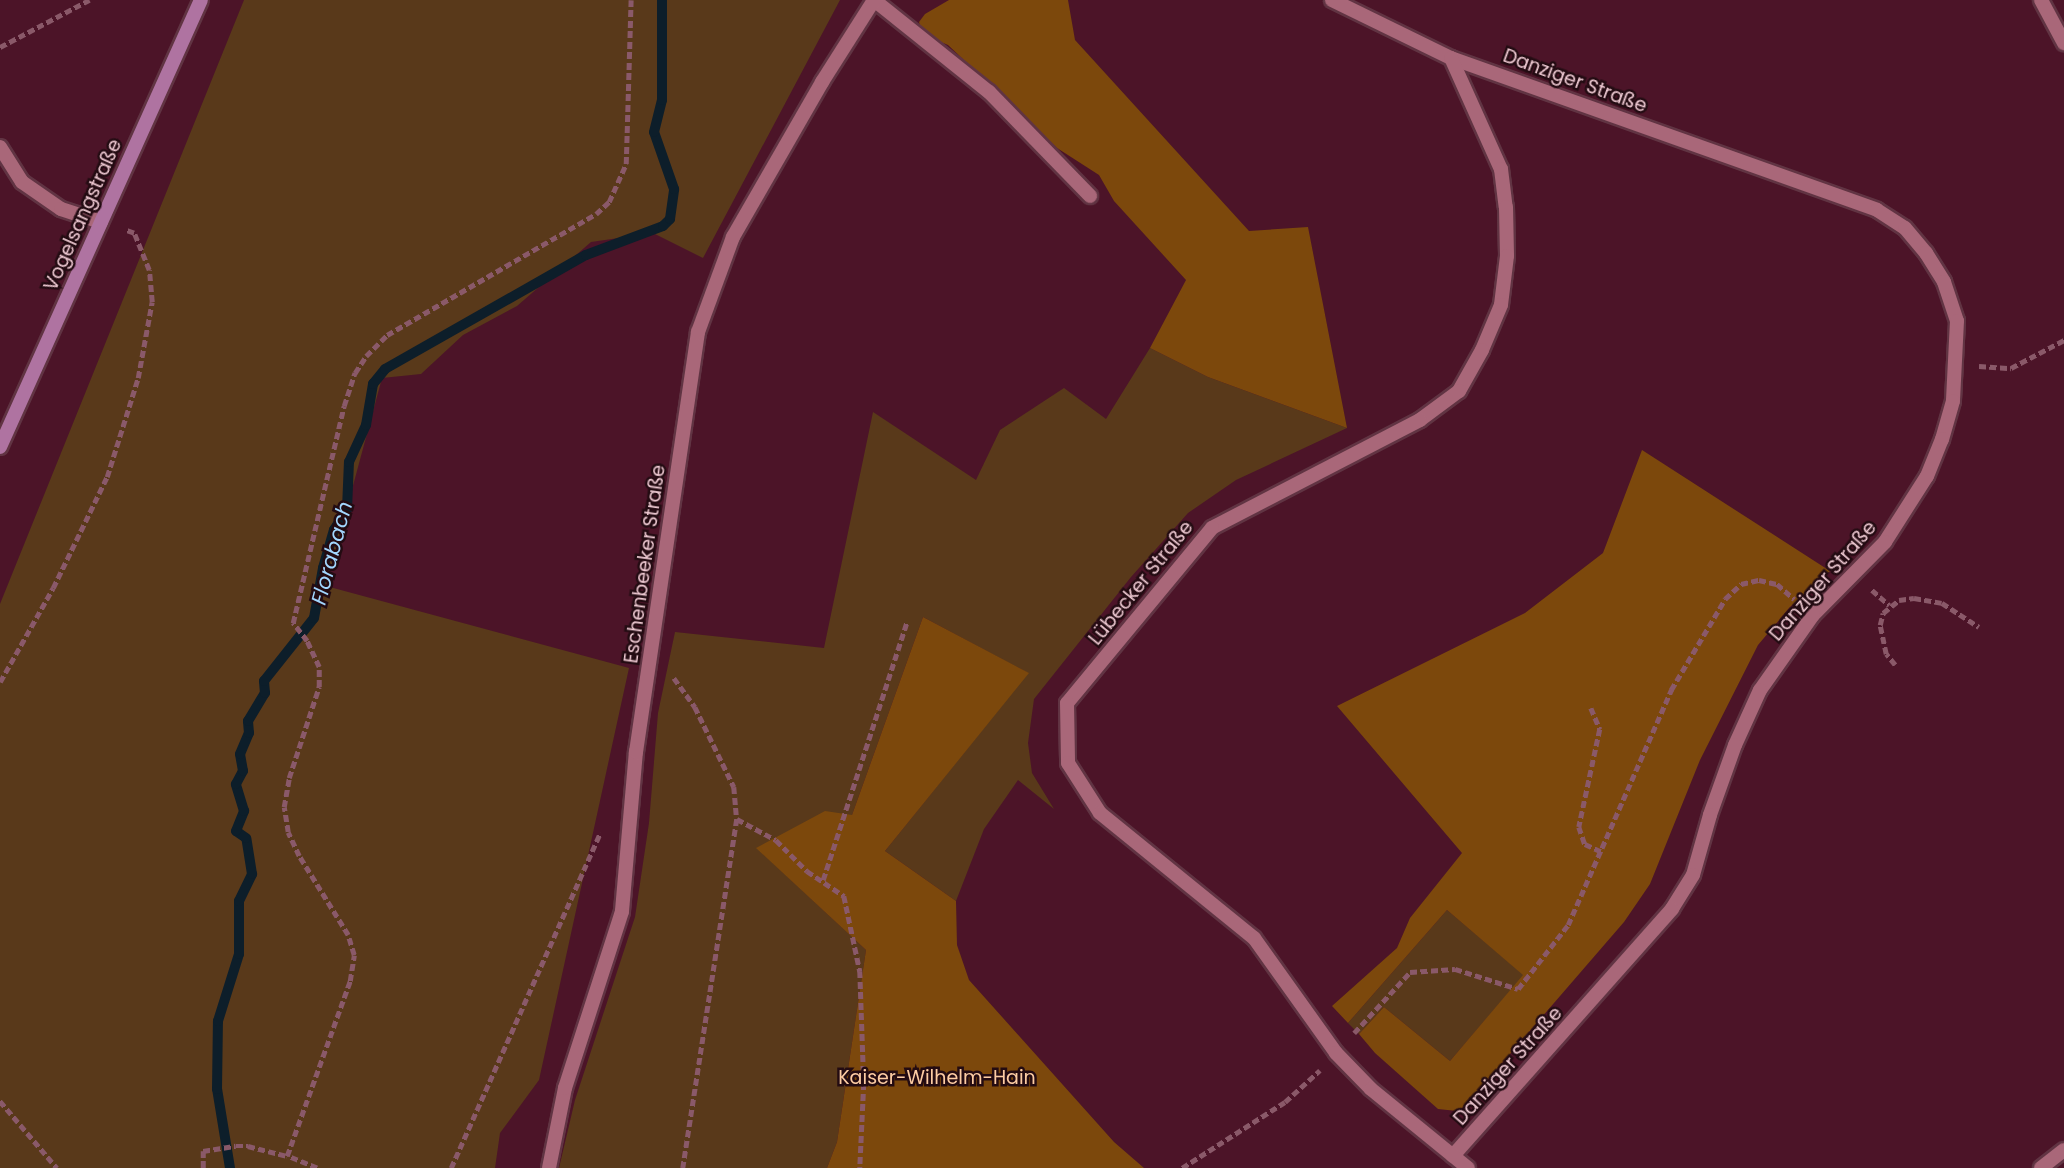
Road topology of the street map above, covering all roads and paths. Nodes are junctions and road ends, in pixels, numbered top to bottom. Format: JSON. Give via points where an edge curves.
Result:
{"nodes":[{"id":1,"x":89,"y":0,"type":"edge"},
{"id":2,"x":201,"y":0,"type":"edge"},
{"id":3,"x":631,"y":0,"type":"edge"},
{"id":4,"x":874,"y":0,"type":"edge"},
{"id":5,"x":1332,"y":0,"type":"edge"},
{"id":6,"x":2041,"y":0,"type":"edge"},
{"id":7,"x":2064,"y":43,"type":"edge"},
{"id":8,"x":0,"y":47,"type":"edge"},
{"id":9,"x":1451,"y":58,"type":"junction"},
{"id":10,"x":0,"y":147,"type":"edge"},
{"id":11,"x":1090,"y":196,"type":"dead end"},
{"id":12,"x":101,"y":222,"type":"junction"},
{"id":13,"x":2064,"y":340,"type":"edge"},
{"id":14,"x":1957,"y":365,"type":"junction"},
{"id":15,"x":0,"y":447,"type":"edge"},
{"id":16,"x":1813,"y":615,"type":"junction"},
{"id":17,"x":907,"y":621,"type":"dead end"},
{"id":18,"x":1979,"y":627,"type":"dead end"},
{"id":19,"x":653,"y":649,"type":"junction"},
{"id":20,"x":1895,"y":665,"type":"dead end"},
{"id":21,"x":0,"y":682,"type":"edge"},
{"id":22,"x":1591,"y":708,"type":"dead end"},
{"id":23,"x":737,"y":819,"type":"junction"},
{"id":24,"x":602,"y":828,"type":"dead end"},
{"id":25,"x":1602,"y":852,"type":"junction"},
{"id":26,"x":823,"y":880,"type":"junction"},
{"id":27,"x":1336,"y":1053,"type":"junction"},
{"id":28,"x":1316,"y":1075,"type":"dead end"},
{"id":29,"x":0,"y":1101,"type":"edge"},
{"id":30,"x":2064,"y":1150,"type":"edge"},
{"id":31,"x":287,"y":1156,"type":"junction"},
{"id":32,"x":1454,"y":1156,"type":"junction"},
{"id":33,"x":57,"y":1168,"type":"edge"},
{"id":34,"x":203,"y":1168,"type":"edge"},
{"id":35,"x":317,"y":1168,"type":"edge"},
{"id":36,"x":451,"y":1168,"type":"edge"},
{"id":37,"x":549,"y":1168,"type":"edge"},
{"id":38,"x":682,"y":1168,"type":"edge"},
{"id":39,"x":860,"y":1168,"type":"edge"},
{"id":40,"x":1182,"y":1168,"type":"edge"},
{"id":41,"x":1468,"y":1168,"type":"edge"},
{"id":42,"x":2041,"y":1168,"type":"edge"}],
"edges":[{"from":1,"to":8,"type":"path"},
{"from":2,"to":12,"type":"street","name":"Vogelsangstraße"},
{"from":3,"to":31,"type":"path","via":[[626,164],[609,202],[596,214],[387,335],[355,373],[344,406],[293,622],[319,667],[319,687],[284,807],[299,856],[348,935],[354,955],[350,981]]},
{"from":4,"to":11,"type":"street","via":[[989,92]]},
{"from":4,"to":19,"type":"street","name":"Eschenbeeker Straße","via":[[733,237],[698,332]]},
{"from":5,"to":9,"type":"street"},
{"from":6,"to":7,"type":"street"},
{"from":9,"to":14,"type":"street","name":"Danziger Straße","via":[[1877,209],[1905,228],[1944,282],[1957,321]]},
{"from":9,"to":27,"type":"street","name":"Lübecker Straße","via":[[1501,169],[1507,256],[1501,305],[1458,391],[1420,420],[1212,527],[1067,703],[1068,763],[1100,813],[1254,938]]},
{"from":10,"to":12,"type":"street","via":[[22,182],[61,209]]},
{"from":12,"to":15,"type":"street","name":"Vogelsangstraße"},
{"from":12,"to":21,"type":"path","via":[[134,233],[149,270],[152,302],[138,378],[107,477]]},
{"from":13,"to":14,"type":"path","via":[[2011,368]]},
{"from":14,"to":16,"type":"street","name":"Danziger Straße","via":[[1942,439],[1909,508],[1885,542]]},
{"from":16,"to":25,"type":"path","via":[[1777,584],[1759,580],[1741,584],[1725,599],[1671,690]]},
{"from":16,"to":32,"type":"street","name":"Danziger Straße","via":[[1760,690],[1714,803],[1693,875],[1672,909]]},
{"from":17,"to":26,"type":"path"},
{"from":18,"to":20,"type":"path","via":[[1942,603],[1914,597],[1899,600],[1882,613],[1880,625],[1885,654]]},
{"from":19,"to":23,"type":"path","via":[[695,707],[734,787]]},
{"from":19,"to":37,"type":"street","name":"Eschenbeeker Straße","via":[[636,752],[622,911],[565,1088]]},
{"from":22,"to":25,"type":"path","via":[[1600,729],[1579,827],[1585,844]]},
{"from":23,"to":26,"type":"path","via":[[776,840],[807,871]]},
{"from":23,"to":38,"type":"path"},
{"from":24,"to":36,"type":"path"},
{"from":25,"to":27,"type":"path","via":[[1568,925],[1518,989],[1455,969],[1410,972]]},
{"from":26,"to":39,"type":"path","via":[[844,896],[860,971],[864,1083]]},
{"from":27,"to":32,"type":"street","name":"Lübecker Straße","via":[[1371,1089]]},
{"from":28,"to":40,"type":"path","via":[[1285,1102]]},
{"from":29,"to":33,"type":"path"},
{"from":30,"to":42,"type":"street"},
{"from":31,"to":34,"type":"path","via":[[236,1146],[203,1151]]},
{"from":31,"to":35,"type":"path"},
{"from":32,"to":41,"type":"street","name":"Lübecker Straße"}]}
